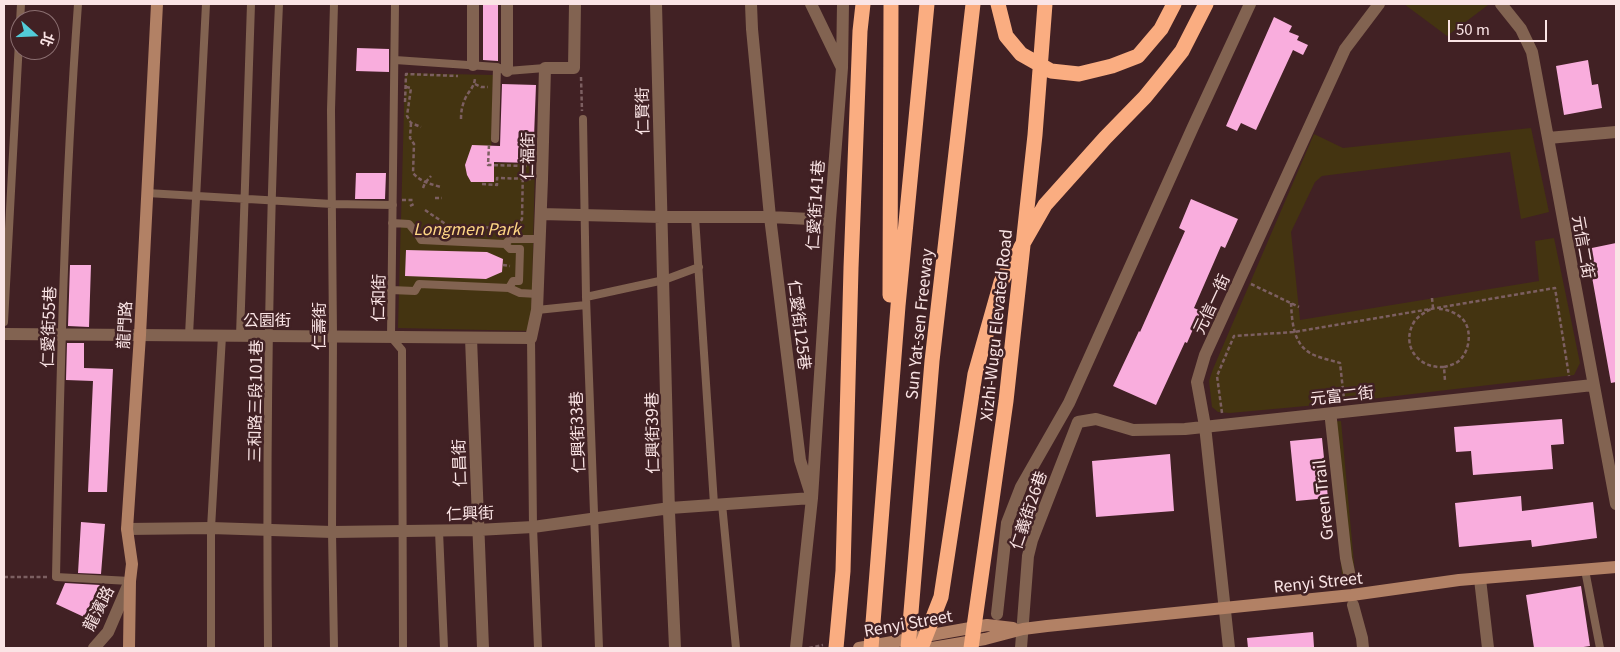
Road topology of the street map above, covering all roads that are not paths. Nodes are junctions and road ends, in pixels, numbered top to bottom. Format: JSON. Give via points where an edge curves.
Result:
{"nodes":[{"id":1,"x":20,"y":4,"type":"edge"},
{"id":2,"x":78,"y":4,"type":"edge"},
{"id":3,"x":157,"y":4,"type":"edge"},
{"id":4,"x":206,"y":4,"type":"edge"},
{"id":5,"x":251,"y":4,"type":"edge"},
{"id":6,"x":279,"y":4,"type":"edge"},
{"id":7,"x":334,"y":4,"type":"edge"},
{"id":8,"x":395,"y":4,"type":"edge"},
{"id":9,"x":472,"y":4,"type":"edge"},
{"id":10,"x":507,"y":4,"type":"edge"},
{"id":11,"x":575,"y":4,"type":"edge"},
{"id":12,"x":656,"y":4,"type":"edge"},
{"id":13,"x":751,"y":4,"type":"edge"},
{"id":14,"x":811,"y":4,"type":"edge"},
{"id":15,"x":843,"y":4,"type":"edge"},
{"id":16,"x":863,"y":4,"type":"edge"},
{"id":17,"x":891,"y":4,"type":"edge"},
{"id":18,"x":927,"y":4,"type":"edge"},
{"id":19,"x":972,"y":4,"type":"edge"},
{"id":20,"x":998,"y":4,"type":"edge"},
{"id":21,"x":1044,"y":4,"type":"edge"},
{"id":22,"x":1174,"y":4,"type":"edge"},
{"id":23,"x":1195,"y":4,"type":"edge"},
{"id":24,"x":1206,"y":4,"type":"edge"},
{"id":25,"x":1250,"y":4,"type":"edge"},
{"id":26,"x":1379,"y":4,"type":"edge"},
{"id":27,"x":1501,"y":4,"type":"edge"},
{"id":28,"x":395,"y":60,"type":"junction"},
{"id":29,"x":474,"y":65,"type":"junction"},
{"id":30,"x":545,"y":68,"type":"junction"},
{"id":31,"x":842,"y":68,"type":"junction"},
{"id":32,"x":502,"y":69,"type":"junction"},
{"id":33,"x":1168,"y":70,"type":"junction"},
{"id":34,"x":583,"y":119,"type":"road end"},
{"id":35,"x":1616,"y":132,"type":"edge"},
{"id":36,"x":1548,"y":138,"type":"junction"},
{"id":37,"x":495,"y":140,"type":"dead end"},
{"id":38,"x":148,"y":193,"type":"junction"},
{"id":39,"x":197,"y":197,"type":"junction"},
{"id":40,"x":244,"y":199,"type":"junction"},
{"id":41,"x":272,"y":200,"type":"junction"},
{"id":42,"x":332,"y":204,"type":"junction"},
{"id":43,"x":393,"y":205,"type":"junction"},
{"id":44,"x":541,"y":214,"type":"junction"},
{"id":45,"x":584,"y":214,"type":"junction"},
{"id":46,"x":661,"y":217,"type":"junction"},
{"id":47,"x":695,"y":217,"type":"junction"},
{"id":48,"x":770,"y":217,"type":"junction"},
{"id":49,"x":830,"y":220,"type":"junction"},
{"id":50,"x":392,"y":223,"type":"junction"},
{"id":51,"x":540,"y":239,"type":"junction"},
{"id":52,"x":505,"y":244,"type":"junction"},
{"id":53,"x":699,"y":267,"type":"junction"},
{"id":54,"x":664,"y":280,"type":"junction"},
{"id":55,"x":510,"y":288,"type":"junction"},
{"id":56,"x":392,"y":290,"type":"junction"},
{"id":57,"x":537,"y":294,"type":"junction"},
{"id":58,"x":586,"y":301,"type":"junction"},
{"id":59,"x":537,"y":310,"type":"junction"},
{"id":60,"x":4,"y":322,"type":"edge"},
{"id":61,"x":4,"y":334,"type":"edge"},
{"id":62,"x":61,"y":335,"type":"junction"},
{"id":63,"x":140,"y":335,"type":"junction"},
{"id":64,"x":189,"y":335,"type":"junction"},
{"id":65,"x":222,"y":336,"type":"junction"},
{"id":66,"x":240,"y":336,"type":"junction"},
{"id":67,"x":269,"y":336,"type":"junction"},
{"id":68,"x":333,"y":336,"type":"junction"},
{"id":69,"x":391,"y":337,"type":"junction"},
{"id":70,"x":471,"y":338,"type":"junction"},
{"id":71,"x":531,"y":338,"type":"junction"},
{"id":72,"x":1593,"y":385,"type":"junction"},
{"id":73,"x":1096,"y":419,"type":"joint"},
{"id":74,"x":1331,"y":420,"type":"dead end"},
{"id":75,"x":889,"y":426,"type":"junction"},
{"id":76,"x":1205,"y":426,"type":"junction"},
{"id":77,"x":812,"y":498,"type":"junction"},
{"id":78,"x":718,"y":504,"type":"junction"},
{"id":79,"x":1616,"y":504,"type":"edge"},
{"id":80,"x":670,"y":508,"type":"junction"},
{"id":81,"x":594,"y":520,"type":"junction"},
{"id":82,"x":533,"y":527,"type":"junction"},
{"id":83,"x":127,"y":528,"type":"junction"},
{"id":84,"x":211,"y":528,"type":"junction"},
{"id":85,"x":267,"y":530,"type":"junction"},
{"id":86,"x":477,"y":530,"type":"junction"},
{"id":87,"x":440,"y":531,"type":"junction"},
{"id":88,"x":332,"y":532,"type":"junction"},
{"id":89,"x":401,"y":532,"type":"junction"},
{"id":90,"x":1616,"y":567,"type":"edge"},
{"id":91,"x":1586,"y":570,"type":"junction"},
{"id":92,"x":1350,"y":577,"type":"dead end"},
{"id":93,"x":1480,"y":579,"type":"junction"},
{"id":94,"x":130,"y":581,"type":"junction"},
{"id":95,"x":1353,"y":605,"type":"dead end"},
{"id":96,"x":1224,"y":608,"type":"junction"},
{"id":97,"x":997,"y":614,"type":"dead end"},
{"id":98,"x":1022,"y":629,"type":"junction"},
{"id":99,"x":94,"y":648,"type":"edge"},
{"id":100,"x":129,"y":648,"type":"edge"},
{"id":101,"x":210,"y":648,"type":"edge"},
{"id":102,"x":268,"y":648,"type":"edge"},
{"id":103,"x":334,"y":648,"type":"edge"},
{"id":104,"x":403,"y":648,"type":"edge"},
{"id":105,"x":444,"y":648,"type":"edge"},
{"id":106,"x":483,"y":648,"type":"edge"},
{"id":107,"x":538,"y":648,"type":"edge"},
{"id":108,"x":599,"y":648,"type":"edge"},
{"id":109,"x":675,"y":648,"type":"edge"},
{"id":110,"x":736,"y":648,"type":"edge"},
{"id":111,"x":796,"y":648,"type":"edge"},
{"id":112,"x":836,"y":648,"type":"edge"},
{"id":113,"x":858,"y":648,"type":"edge"},
{"id":114,"x":871,"y":648,"type":"edge"},
{"id":115,"x":908,"y":648,"type":"edge"},
{"id":116,"x":921,"y":648,"type":"edge"},
{"id":117,"x":932,"y":648,"type":"edge"},
{"id":118,"x":970,"y":648,"type":"edge"},
{"id":119,"x":1021,"y":648,"type":"edge"},
{"id":120,"x":1229,"y":648,"type":"edge"},
{"id":121,"x":1363,"y":648,"type":"edge"},
{"id":122,"x":1488,"y":648,"type":"edge"},
{"id":123,"x":1600,"y":648,"type":"edge"}],
"edges":[{"from":1,"to":60,"type":"lane"},
{"from":2,"to":62,"type":"lane","name":"仁愛街55巷"},
{"from":3,"to":38,"type":"street","name":"龍門路"},
{"from":4,"to":39,"type":"lane"},
{"from":5,"to":40,"type":"lane"},
{"from":6,"to":41,"type":"lane","name":"三和路三段101巷"},
{"from":7,"to":42,"type":"lane","name":"仁壽街"},
{"from":8,"to":28,"type":"lane","name":"仁和街"},
{"from":9,"to":29,"type":"street"},
{"from":10,"to":32,"type":"street"},
{"from":11,"to":30,"type":"street","via":[[574,68]]},
{"from":12,"to":46,"type":"street","name":"仁賢街"},
{"from":13,"to":48,"type":"street","name":"仁愛街125巷"},
{"from":14,"to":31,"type":"street"},
{"from":15,"to":31,"type":"street","name":"仁愛街141巷"},
{"from":16,"to":112,"type":"highway","via":[[851,268],[843,571]]},
{"from":17,"to":75,"type":"highway"},
{"from":18,"to":75,"type":"highway","name":"Sun Yat-sen Freeway"},
{"from":19,"to":115,"type":"highway","name":"Sun Yat-sen Freeway","via":[[932,361]]},
{"from":20,"to":22,"type":"highway","via":[[1006,36],[1021,54],[1051,71],[1079,74],[1138,56],[1161,29]]},
{"from":21,"to":118,"type":"highway","name":"Xizhi-Wugu Elevated Road","via":[[1035,135],[1006,401]]},
{"from":23,"to":33,"type":"highway"},
{"from":24,"to":33,"type":"highway","via":[[1182,52]]},
{"from":25,"to":97,"type":"street","via":[[1069,403],[1021,487],[1007,523]]},
{"from":26,"to":76,"type":"street","name":"元信一街","via":[[1345,49],[1205,355],[1197,382]]},
{"from":27,"to":36,"type":"street","name":"元信二街","via":[[1521,29],[1532,52]]},
{"from":28,"to":29,"type":"lane"},
{"from":28,"to":43,"type":"lane","name":"仁和街"},
{"from":29,"to":32,"type":"lane"},
{"from":30,"to":32,"type":"lane"},
{"from":30,"to":44,"type":"street","name":"仁福街"},
{"from":31,"to":49,"type":"street","name":"仁愛街141巷"},
{"from":32,"to":37,"type":"lane"},
{"from":33,"to":116,"type":"highway","via":[[1045,205],[1001,282],[974,374],[941,597]]},
{"from":34,"to":45,"type":"lane","name":"仁興街33巷"},
{"from":35,"to":36,"type":"street"},
{"from":36,"to":72,"type":"street","name":"元信二街"},
{"from":38,"to":39,"type":"lane"},
{"from":38,"to":63,"type":"street","name":"龍門路"},
{"from":39,"to":40,"type":"lane"},
{"from":39,"to":64,"type":"lane"},
{"from":40,"to":41,"type":"lane"},
{"from":40,"to":66,"type":"lane"},
{"from":41,"to":42,"type":"lane"},
{"from":41,"to":67,"type":"lane","name":"三和路三段101巷"},
{"from":42,"to":43,"type":"lane"},
{"from":42,"to":68,"type":"lane","name":"仁壽街"},
{"from":43,"to":50,"type":"lane","name":"仁和街"},
{"from":44,"to":45,"type":"street"},
{"from":44,"to":51,"type":"street","name":"仁福街"},
{"from":45,"to":46,"type":"street"},
{"from":45,"to":58,"type":"lane","name":"仁興街33巷"},
{"from":46,"to":47,"type":"street"},
{"from":46,"to":54,"type":"street","name":"仁興街39巷"},
{"from":47,"to":48,"type":"street"},
{"from":47,"to":53,"type":"lane"},
{"from":48,"to":49,"type":"street"},
{"from":48,"to":77,"type":"street","name":"仁愛街125巷","via":[[800,460]]},
{"from":49,"to":77,"type":"street","name":"仁愛街141巷"},
{"from":50,"to":52,"type":"lane","via":[[409,224],[421,240]]},
{"from":50,"to":56,"type":"lane","name":"仁和街"},
{"from":51,"to":52,"type":"lane","via":[[510,239]]},
{"from":51,"to":57,"type":"street","name":"仁福街"},
{"from":52,"to":55,"type":"lane","via":[[510,249],[520,249],[519,281],[513,281]]},
{"from":53,"to":54,"type":"lane"},
{"from":53,"to":78,"type":"lane"},
{"from":54,"to":58,"type":"lane"},
{"from":54,"to":80,"type":"street","name":"仁興街39巷"},
{"from":55,"to":56,"type":"lane","via":[[419,284],[415,291]]},
{"from":55,"to":57,"type":"lane","via":[[520,293]]},
{"from":56,"to":69,"type":"lane","name":"仁和街"},
{"from":57,"to":59,"type":"street","name":"仁福街"},
{"from":58,"to":59,"type":"lane"},
{"from":58,"to":81,"type":"lane","name":"仁興街33巷"},
{"from":59,"to":71,"type":"street","name":"仁福街"},
{"from":61,"to":62,"type":"street","name":"公園街"},
{"from":62,"to":63,"type":"street","name":"公園街"},
{"from":62,"to":94,"type":"lane","name":"仁愛街55巷","via":[[56,577]]},
{"from":63,"to":64,"type":"street","name":"公園街"},
{"from":63,"to":83,"type":"street","name":"龍門路"},
{"from":64,"to":65,"type":"street","name":"公園街"},
{"from":65,"to":66,"type":"street","name":"公園街"},
{"from":65,"to":84,"type":"lane"},
{"from":66,"to":67,"type":"street","name":"公園街"},
{"from":67,"to":68,"type":"street","name":"公園街"},
{"from":67,"to":85,"type":"lane","name":"三和路三段101巷"},
{"from":68,"to":69,"type":"street","name":"公園街"},
{"from":68,"to":88,"type":"lane","name":"仁壽街"},
{"from":69,"to":70,"type":"street","name":"公園街"},
{"from":69,"to":89,"type":"lane","name":"仁和街","via":[[402,350]]},
{"from":70,"to":71,"type":"street","name":"公園街"},
{"from":70,"to":86,"type":"street","name":"仁昌街"},
{"from":71,"to":82,"type":"lane"},
{"from":72,"to":76,"type":"street","name":"元富二街"},
{"from":72,"to":79,"type":"street","name":"元信二街"},
{"from":73,"to":76,"type":"street","name":"元富二街","via":[[1148,431]]},
{"from":73,"to":98,"type":"street","name":"仁義街26巷","via":[[1078,422],[1032,540]]},
{"from":74,"to":92,"type":"street","name":"Green Trail"},
{"from":75,"to":114,"type":"highway","name":"Sun Yat-sen Freeway"},
{"from":76,"to":96,"type":"street","name":"元信一街"},
{"from":77,"to":78,"type":"street","name":"仁興街"},
{"from":77,"to":111,"type":"street","name":"仁愛街125巷"},
{"from":78,"to":80,"type":"street","name":"仁興街"},
{"from":78,"to":110,"type":"lane"},
{"from":80,"to":81,"type":"street","name":"仁興街"},
{"from":80,"to":109,"type":"street","name":"仁興街39巷"},
{"from":81,"to":82,"type":"street","name":"仁興街"},
{"from":81,"to":108,"type":"lane","name":"仁興街33巷"},
{"from":82,"to":86,"type":"street","name":"仁興街"},
{"from":82,"to":107,"type":"lane"},
{"from":83,"to":84,"type":"street","name":"仁興街"},
{"from":83,"to":94,"type":"street","name":"龍門路","via":[[132,564]]},
{"from":84,"to":85,"type":"street","name":"仁興街"},
{"from":84,"to":101,"type":"lane"},
{"from":85,"to":88,"type":"street","name":"仁興街"},
{"from":85,"to":102,"type":"lane","name":"三和路三段101巷"},
{"from":86,"to":87,"type":"street","name":"仁興街"},
{"from":86,"to":106,"type":"street","name":"仁昌街"},
{"from":87,"to":89,"type":"street","name":"仁興街"},
{"from":87,"to":105,"type":"lane"},
{"from":88,"to":89,"type":"street","name":"仁興街"},
{"from":88,"to":103,"type":"lane","name":"仁壽街"},
{"from":89,"to":104,"type":"lane","name":"仁和街"},
{"from":90,"to":91,"type":"street","name":"Renyi Street"},
{"from":91,"to":93,"type":"street","name":"Renyi Street"},
{"from":91,"to":123,"type":"lane"},
{"from":93,"to":96,"type":"street","name":"Renyi Street"},
{"from":93,"to":122,"type":"street"},
{"from":94,"to":99,"type":"street","name":"龍濱路","via":[[108,632]]},
{"from":94,"to":100,"type":"street","name":"龍門路"},
{"from":95,"to":121,"type":"street"},
{"from":96,"to":98,"type":"street","name":"Renyi Street"},
{"from":96,"to":120,"type":"street","name":"元信一街"},
{"from":98,"to":113,"type":"street","name":"Renyi Street","via":[[987,626]]},
{"from":98,"to":117,"type":"street","name":"Renyi Street"},
{"from":98,"to":119,"type":"street"}]}
